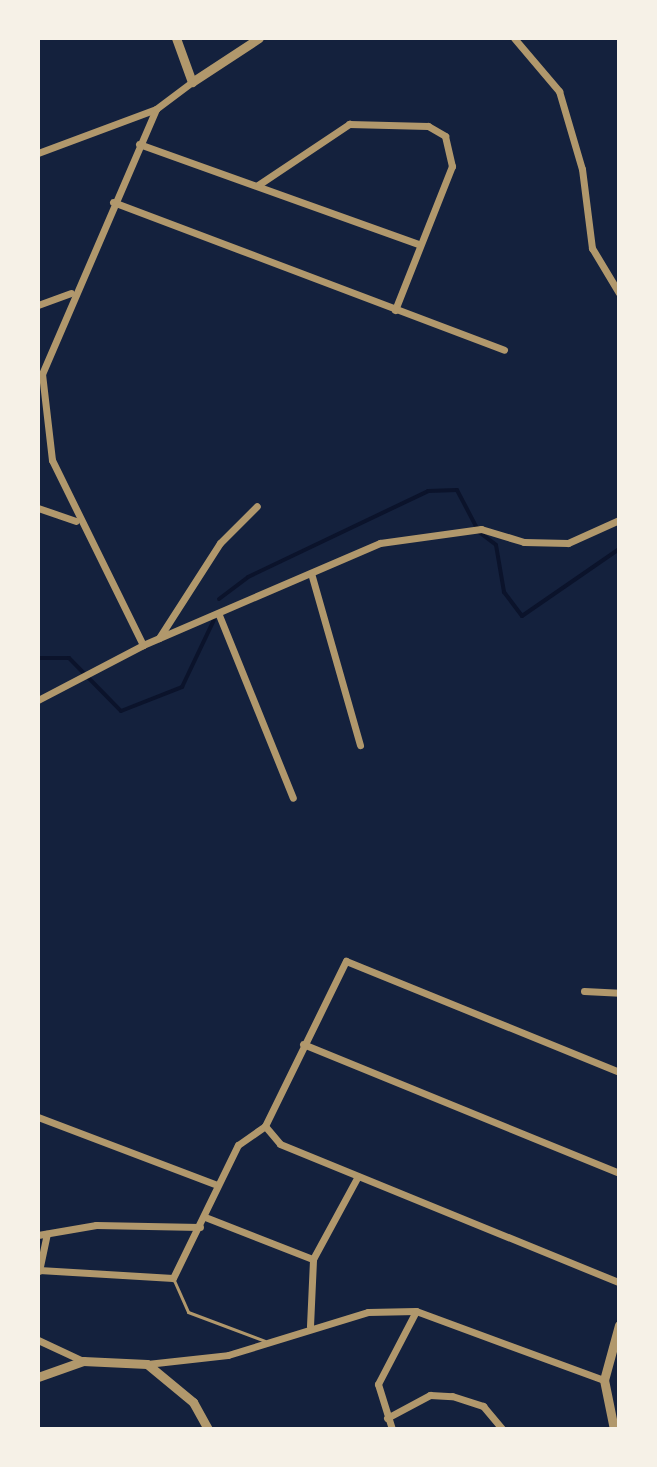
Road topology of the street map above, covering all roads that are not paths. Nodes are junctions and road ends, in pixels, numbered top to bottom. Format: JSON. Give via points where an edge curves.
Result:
{"nodes":[{"id":1,"x":176,"y":38,"type":"edge"},
{"id":2,"x":259,"y":38,"type":"edge"},
{"id":3,"x":514,"y":38,"type":"edge"},
{"id":4,"x":192,"y":82,"type":"junction"},
{"id":5,"x":156,"y":109,"type":"junction"},
{"id":6,"x":139,"y":144,"type":"junction"},
{"id":7,"x":38,"y":153,"type":"edge"},
{"id":8,"x":258,"y":185,"type":"junction"},
{"id":9,"x":113,"y":202,"type":"junction"},
{"id":10,"x":419,"y":244,"type":"junction"},
{"id":11,"x":71,"y":293,"type":"junction"},
{"id":12,"x":619,"y":293,"type":"edge"},
{"id":13,"x":38,"y":305,"type":"edge"},
{"id":14,"x":395,"y":310,"type":"junction"},
{"id":15,"x":504,"y":350,"type":"dead end"},
{"id":16,"x":257,"y":506,"type":"dead end"},
{"id":17,"x":38,"y":508,"type":"edge"},
{"id":18,"x":619,"y":520,"type":"edge"},
{"id":19,"x":76,"y":521,"type":"junction"},
{"id":20,"x":311,"y":573,"type":"junction"},
{"id":21,"x":219,"y":615,"type":"junction"},
{"id":22,"x":159,"y":638,"type":"junction"},
{"id":23,"x":143,"y":645,"type":"junction"},
{"id":24,"x":38,"y":700,"type":"edge"},
{"id":25,"x":360,"y":745,"type":"dead end"},
{"id":26,"x":293,"y":798,"type":"dead end"},
{"id":27,"x":584,"y":991,"type":"dead end"},
{"id":28,"x":619,"y":993,"type":"edge"},
{"id":29,"x":303,"y":1044,"type":"junction"},
{"id":30,"x":619,"y":1072,"type":"edge"},
{"id":31,"x":38,"y":1117,"type":"edge"},
{"id":32,"x":265,"y":1126,"type":"junction"},
{"id":33,"x":619,"y":1173,"type":"edge"},
{"id":34,"x":358,"y":1176,"type":"junction"},
{"id":35,"x":217,"y":1185,"type":"junction"},
{"id":36,"x":205,"y":1217,"type":"junction"},
{"id":37,"x":200,"y":1227,"type":"junction"},
{"id":38,"x":43,"y":1234,"type":"edge"},
{"id":39,"x":313,"y":1259,"type":"junction"},
{"id":40,"x":39,"y":1271,"type":"edge"},
{"id":41,"x":173,"y":1278,"type":"junction"},
{"id":42,"x":619,"y":1282,"type":"edge"},
{"id":43,"x":416,"y":1311,"type":"junction"},
{"id":44,"x":619,"y":1325,"type":"edge"},
{"id":45,"x":310,"y":1326,"type":"junction"},
{"id":46,"x":38,"y":1340,"type":"edge"},
{"id":47,"x":266,"y":1342,"type":"junction"},
{"id":48,"x":83,"y":1361,"type":"junction"},
{"id":49,"x":147,"y":1364,"type":"junction"},
{"id":50,"x":38,"y":1377,"type":"edge"},
{"id":51,"x":604,"y":1380,"type":"junction"},
{"id":52,"x":387,"y":1418,"type":"junction"},
{"id":53,"x":208,"y":1429,"type":"edge"},
{"id":54,"x":392,"y":1429,"type":"edge"},
{"id":55,"x":502,"y":1429,"type":"edge"},
{"id":56,"x":614,"y":1429,"type":"edge"}],
"edges":[{"from":1,"to":4,"type":"street"},
{"from":2,"to":4,"type":"street"},
{"from":3,"to":12,"type":"street","via":[[559,91],[582,169],[592,248]]},
{"from":4,"to":5,"type":"street"},
{"from":5,"to":6,"type":"street"},
{"from":5,"to":7,"type":"street"},
{"from":6,"to":8,"type":"street"},
{"from":6,"to":9,"type":"street"},
{"from":8,"to":10,"type":"street"},
{"from":8,"to":10,"type":"street","via":[[349,124],[428,126],[445,136],[452,166]]},
{"from":9,"to":11,"type":"street"},
{"from":9,"to":14,"type":"street"},
{"from":10,"to":14,"type":"street"},
{"from":11,"to":13,"type":"street"},
{"from":11,"to":19,"type":"street","via":[[42,374],[52,460]]},
{"from":14,"to":15,"type":"street"},
{"from":16,"to":22,"type":"street","via":[[220,543]]},
{"from":17,"to":19,"type":"street"},
{"from":18,"to":20,"type":"street","via":[[568,543],[524,542],[481,529],[438,531],[380,543]]},
{"from":19,"to":23,"type":"street"},
{"from":20,"to":21,"type":"street"},
{"from":20,"to":25,"type":"street"},
{"from":21,"to":22,"type":"street"},
{"from":21,"to":26,"type":"street"},
{"from":22,"to":23,"type":"street"},
{"from":23,"to":24,"type":"street"},
{"from":27,"to":28,"type":"street"},
{"from":29,"to":30,"type":"street","via":[[340,964],[354,960]]},
{"from":29,"to":32,"type":"street"},
{"from":29,"to":33,"type":"street"},
{"from":31,"to":35,"type":"street"},
{"from":32,"to":34,"type":"street","via":[[280,1144]]},
{"from":32,"to":35,"type":"street","via":[[238,1145]]},
{"from":34,"to":39,"type":"street"},
{"from":34,"to":42,"type":"street"},
{"from":35,"to":36,"type":"street"},
{"from":36,"to":37,"type":"street"},
{"from":36,"to":39,"type":"street"},
{"from":37,"to":38,"type":"street","via":[[96,1225]]},
{"from":37,"to":41,"type":"street"},
{"from":38,"to":40,"type":"street"},
{"from":39,"to":45,"type":"street"},
{"from":40,"to":41,"type":"street"},
{"from":41,"to":47,"type":"lane","via":[[188,1312]]},
{"from":43,"to":45,"type":"street"},
{"from":43,"to":51,"type":"street"},
{"from":43,"to":52,"type":"street","via":[[378,1384]]},
{"from":44,"to":51,"type":"street"},
{"from":45,"to":47,"type":"street"},
{"from":46,"to":48,"type":"street"},
{"from":47,"to":49,"type":"street","via":[[190,1363]]},
{"from":48,"to":49,"type":"street"},
{"from":48,"to":50,"type":"street"},
{"from":49,"to":53,"type":"street","via":[[193,1402]]},
{"from":51,"to":56,"type":"street"},
{"from":52,"to":54,"type":"street"},
{"from":52,"to":55,"type":"street","via":[[430,1395],[452,1396],[483,1406]]}]}
